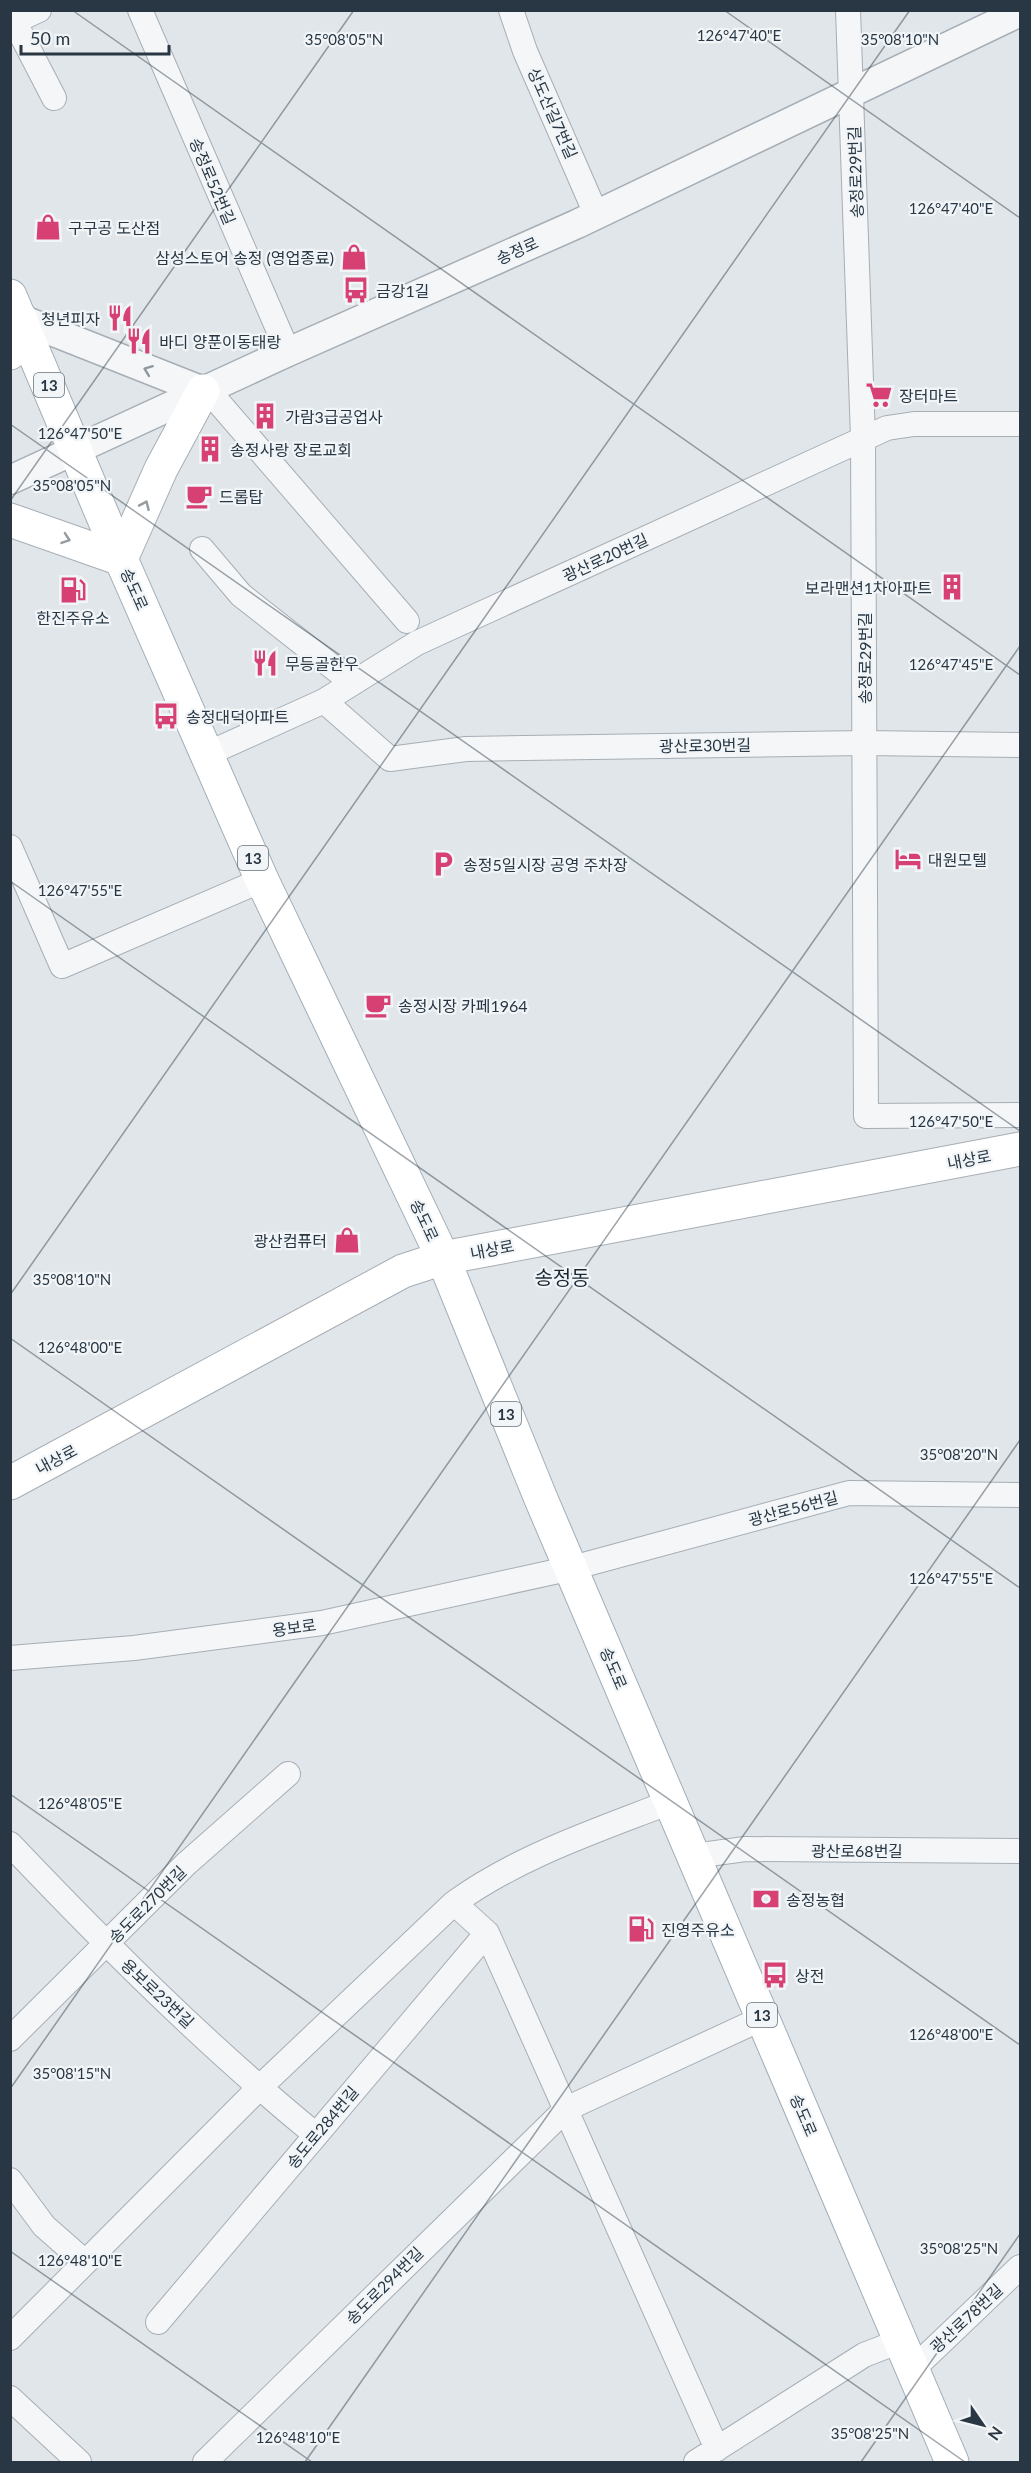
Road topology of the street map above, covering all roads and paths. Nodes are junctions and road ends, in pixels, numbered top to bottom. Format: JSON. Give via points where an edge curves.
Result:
{"nodes":[{"id":1,"x":39,"y":10,"type":"edge"},
{"id":2,"x":140,"y":10,"type":"edge"},
{"id":3,"x":511,"y":10,"type":"edge"},
{"id":4,"x":848,"y":10,"type":"edge"},
{"id":5,"x":1020,"y":12,"type":"edge"},
{"id":6,"x":13,"y":17,"type":"edge"},
{"id":7,"x":852,"y":92,"type":"junction"},
{"id":8,"x":54,"y":98,"type":"dead end"},
{"id":9,"x":596,"y":214,"type":"junction"},
{"id":10,"x":16,"y":308,"type":"edge"},
{"id":11,"x":288,"y":352,"type":"junction"},
{"id":12,"x":10,"y":353,"type":"edge"},
{"id":13,"x":205,"y":390,"type":"junction"},
{"id":14,"x":1020,"y":424,"type":"edge"},
{"id":15,"x":863,"y":438,"type":"junction"},
{"id":16,"x":77,"y":451,"type":"junction"},
{"id":17,"x":10,"y":480,"type":"edge"},
{"id":18,"x":10,"y":520,"type":"edge"},
{"id":19,"x":202,"y":549,"type":"dead end"},
{"id":20,"x":122,"y":559,"type":"junction"},
{"id":21,"x":407,"y":621,"type":"dead end"},
{"id":22,"x":353,"y":683,"type":"junction"},
{"id":23,"x":324,"y":701,"type":"junction"},
{"id":24,"x":864,"y":743,"type":"junction"},
{"id":25,"x":1020,"y":745,"type":"edge"},
{"id":26,"x":207,"y":754,"type":"junction"},
{"id":27,"x":10,"y":847,"type":"edge"},
{"id":28,"x":262,"y":880,"type":"junction"},
{"id":29,"x":1020,"y":1115,"type":"edge"},
{"id":30,"x":1020,"y":1149,"type":"edge"},
{"id":31,"x":443,"y":1258,"type":"junction"},
{"id":32,"x":10,"y":1483,"type":"edge"},
{"id":33,"x":1020,"y":1496,"type":"edge"},
{"id":34,"x":572,"y":1568,"type":"junction"},
{"id":35,"x":10,"y":1658,"type":"edge"},
{"id":36,"x":288,"y":1774,"type":"dead end"},
{"id":37,"x":670,"y":1802,"type":"junction"},
{"id":38,"x":10,"y":1844,"type":"edge"},
{"id":39,"x":1020,"y":1851,"type":"edge"},
{"id":40,"x":694,"y":1856,"type":"junction"},
{"id":41,"x":454,"y":1903,"type":"junction"},
{"id":42,"x":487,"y":1933,"type":"junction"},
{"id":43,"x":107,"y":1944,"type":"junction"},
{"id":44,"x":763,"y":2018,"type":"junction"},
{"id":45,"x":10,"y":2039,"type":"edge"},
{"id":46,"x":258,"y":2088,"type":"junction"},
{"id":47,"x":566,"y":2109,"type":"junction"},
{"id":48,"x":316,"y":2135,"type":"junction"},
{"id":49,"x":10,"y":2180,"type":"edge"},
{"id":50,"x":84,"y":2262,"type":"junction"},
{"id":51,"x":1020,"y":2267,"type":"edge"},
{"id":52,"x":158,"y":2322,"type":"dead end"},
{"id":53,"x":10,"y":2338,"type":"edge"},
{"id":54,"x":906,"y":2356,"type":"junction"},
{"id":55,"x":10,"y":2398,"type":"edge"},
{"id":56,"x":717,"y":2449,"type":"junction"},
{"id":57,"x":79,"y":2463,"type":"edge"},
{"id":58,"x":205,"y":2463,"type":"edge"},
{"id":59,"x":696,"y":2463,"type":"edge"},
{"id":60,"x":952,"y":2463,"type":"edge"}],
"edges":[{"from":1,"to":6,"type":"street"},
{"from":2,"to":11,"type":"street","name":"송정로52번길"},
{"from":3,"to":9,"type":"street","name":"상도산길7번길"},
{"from":4,"to":7,"type":"street","name":"송정로29번길"},
{"from":5,"to":7,"type":"street","name":"송정로"},
{"from":6,"to":8,"type":"street"},
{"from":7,"to":9,"type":"street","name":"송정로"},
{"from":7,"to":15,"type":"street","name":"송정로29번길"},
{"from":9,"to":11,"type":"street","name":"송정로"},
{"from":10,"to":12,"type":"main road"},
{"from":13,"to":10,"type":"street","one_way":true},
{"from":10,"to":16,"type":"main road","name":"송도로","number":"13"},
{"from":11,"to":13,"type":"street","name":"송정로"},
{"from":13,"to":16,"type":"street","name":"송정로"},
{"from":20,"to":13,"type":"main road","one_way":true,"via":[[161,469]]},
{"from":13,"to":21,"type":"street"},
{"from":14,"to":15,"type":"street","name":"광산로20번길","via":[[914,424],[887,428]]},
{"from":15,"to":22,"type":"street","name":"광산로20번길","via":[[417,643]]},
{"from":15,"to":24,"type":"street","name":"송정로29번길"},
{"from":16,"to":17,"type":"street","name":"송정로"},
{"from":16,"to":20,"type":"main road","name":"송도로","number":"13"},
{"from":18,"to":20,"type":"main road","one_way":true},
{"from":19,"to":22,"type":"street","via":[[241,595]]},
{"from":20,"to":26,"type":"main road","name":"송도로","number":"13"},
{"from":22,"to":23,"type":"street","name":"광산로20번길"},
{"from":23,"to":24,"type":"street","name":"광산로30번길","via":[[390,759],[466,749]]},
{"from":23,"to":26,"type":"street","name":"광산로20번길"},
{"from":24,"to":25,"type":"street","name":"광산로30번길"},
{"from":24,"to":29,"type":"street","name":"송정로29번길","via":[[866,1116]]},
{"from":26,"to":28,"type":"main road","name":"송도로","number":"13"},
{"from":27,"to":28,"type":"street","via":[[62,966]]},
{"from":28,"to":31,"type":"main road","name":"송도로","number":"13"},
{"from":30,"to":31,"type":"main road","name":"내상로"},
{"from":31,"to":32,"type":"main road","name":"내상로","via":[[403,1270]]},
{"from":31,"to":34,"type":"main road","name":"송도로","number":"13"},
{"from":33,"to":34,"type":"street","name":"광산로56번길","via":[[849,1493]]},
{"from":34,"to":35,"type":"street","name":"용보로","via":[[322,1623],[134,1648]]},
{"from":34,"to":37,"type":"main road","name":"송도로","number":"13"},
{"from":36,"to":43,"type":"street","name":"송도로270번길","via":[[186,1864]]},
{"from":37,"to":40,"type":"main road","name":"송도로","number":"13"},
{"from":37,"to":41,"type":"street","via":[[541,1853],[486,1880]]},
{"from":38,"to":43,"type":"street","name":"용보로23번길"},
{"from":39,"to":40,"type":"street","name":"광산로68번길","via":[[745,1849]]},
{"from":40,"to":44,"type":"main road","name":"송도로","number":"13"},
{"from":41,"to":42,"type":"street"},
{"from":41,"to":46,"type":"street"},
{"from":42,"to":47,"type":"street"},
{"from":42,"to":48,"type":"street","name":"송도로284번길"},
{"from":43,"to":45,"type":"street","name":"송도로270번길"},
{"from":43,"to":46,"type":"street","name":"용보로23번길"},
{"from":44,"to":47,"type":"street","name":"송도로294번길"},
{"from":44,"to":54,"type":"main road","name":"송도로","number":"13"},
{"from":46,"to":48,"type":"street","name":"용보로23번길"},
{"from":46,"to":50,"type":"street"},
{"from":47,"to":56,"type":"street"},
{"from":47,"to":58,"type":"street","name":"송도로294번길"},
{"from":48,"to":52,"type":"street","name":"송도로284번길"},
{"from":49,"to":50,"type":"street","via":[[44,2226]]},
{"from":50,"to":53,"type":"street"},
{"from":51,"to":54,"type":"street","name":"광산로78번길"},
{"from":54,"to":56,"type":"street","via":[[864,2355]]},
{"from":54,"to":60,"type":"main road","name":"송도로","number":"13"},
{"from":55,"to":57,"type":"street"},
{"from":56,"to":59,"type":"street"}]}
